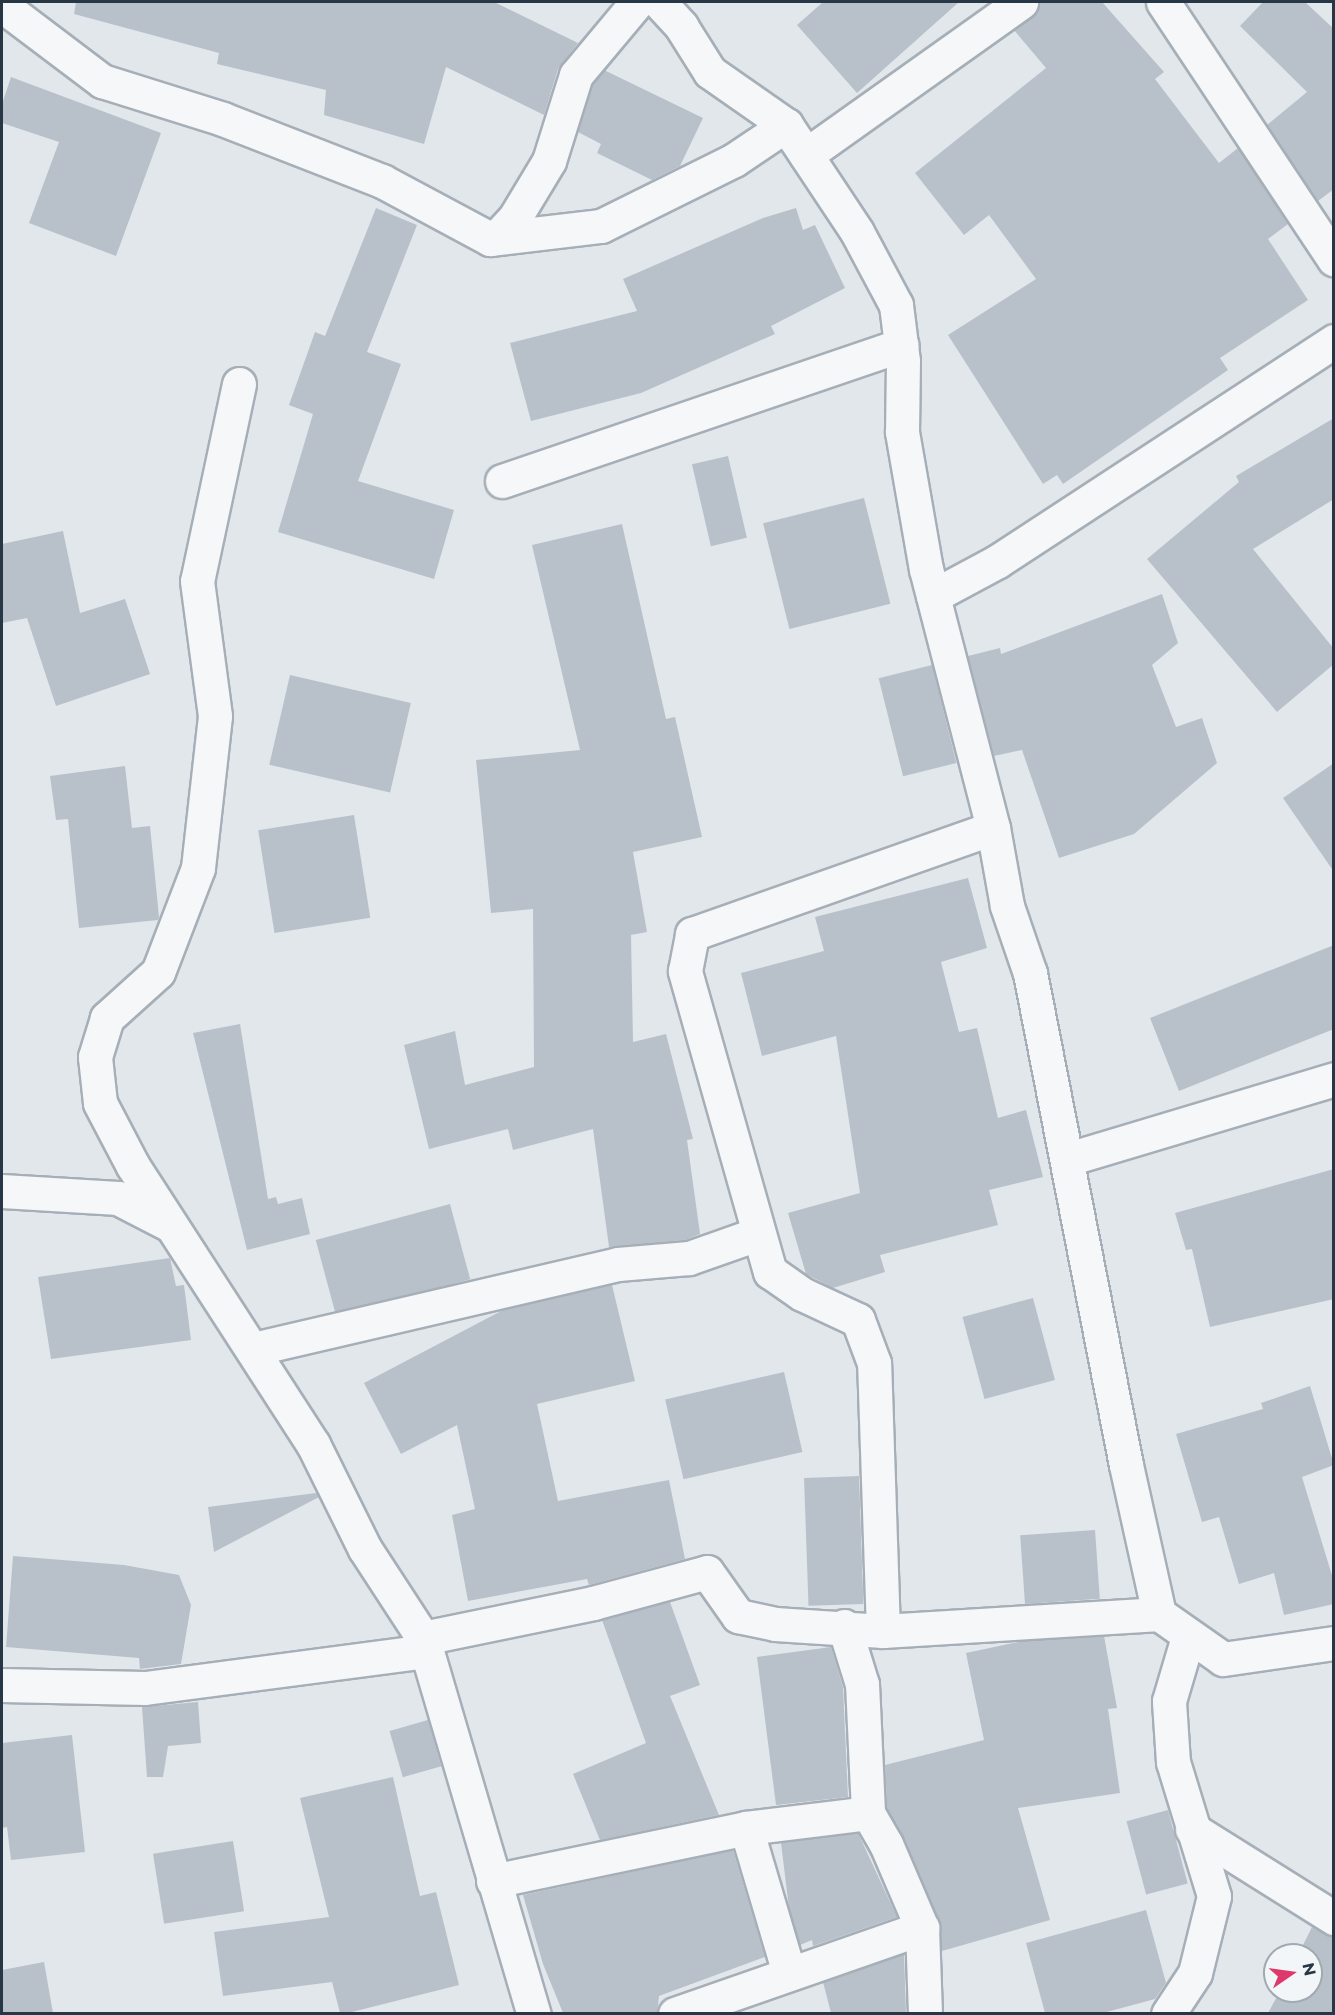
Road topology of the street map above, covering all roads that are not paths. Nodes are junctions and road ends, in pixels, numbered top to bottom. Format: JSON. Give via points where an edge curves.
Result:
{"nodes":[{"id":1,"x":637,"y":2,"type":"edge"},
{"id":2,"x":659,"y":2,"type":"edge"},
{"id":3,"x":1021,"y":2,"type":"edge"},
{"id":4,"x":1163,"y":2,"type":"edge"},
{"id":5,"x":12,"y":13,"type":"dead end"},
{"id":6,"x":786,"y":125,"type":"junction"},
{"id":7,"x":806,"y":155,"type":"junction"},
{"id":8,"x":496,"y":238,"type":"junction"},
{"id":9,"x":1329,"y":244,"type":"edge"},
{"id":10,"x":1334,"y":341,"type":"edge"},
{"id":11,"x":901,"y":345,"type":"junction"},
{"id":12,"x":239,"y":384,"type":"dead end"},
{"id":13,"x":502,"y":481,"type":"dead end"},
{"id":14,"x":933,"y":597,"type":"junction"},
{"id":15,"x":993,"y":828,"type":"junction"},
{"id":16,"x":1334,"y":1079,"type":"edge"},
{"id":17,"x":1068,"y":1159,"type":"junction"},
{"id":18,"x":133,"y":1166,"type":"junction"},
{"id":19,"x":2,"y":1191,"type":"edge"},
{"id":20,"x":118,"y":1198,"type":"junction"},
{"id":21,"x":171,"y":1225,"type":"junction"},
{"id":22,"x":757,"y":1234,"type":"junction"},
{"id":23,"x":254,"y":1349,"type":"junction"},
{"id":24,"x":1159,"y":1614,"type":"junction"},
{"id":25,"x":844,"y":1626,"type":"junction"},
{"id":26,"x":883,"y":1631,"type":"junction"},
{"id":27,"x":1188,"y":1637,"type":"junction"},
{"id":28,"x":1334,"y":1643,"type":"edge"},
{"id":29,"x":425,"y":1645,"type":"junction"},
{"id":30,"x":2,"y":1685,"type":"edge"},
{"id":31,"x":868,"y":1813,"type":"junction"},
{"id":32,"x":746,"y":1828,"type":"junction"},
{"id":33,"x":1192,"y":1829,"type":"junction"},
{"id":34,"x":493,"y":1881,"type":"junction"},
{"id":35,"x":1334,"y":1918,"type":"edge"},
{"id":36,"x":922,"y":1928,"type":"junction"},
{"id":37,"x":789,"y":1973,"type":"junction"},
{"id":38,"x":534,"y":2013,"type":"edge"},
{"id":39,"x":675,"y":2013,"type":"edge"},
{"id":40,"x":925,"y":2013,"type":"edge"},
{"id":41,"x":1168,"y":2013,"type":"edge"}],
"edges":[{"from":1,"to":8,"type":"street","via":[[576,75],[549,161],[514,219]]},
{"from":2,"to":6,"type":"street","via":[[681,26],[710,72]]},
{"from":3,"to":7,"type":"street"},
{"from":4,"to":9,"type":"street"},
{"from":5,"to":8,"type":"street","via":[[102,81],[223,119],[382,181],[490,239]]},
{"from":6,"to":7,"type":"street"},
{"from":6,"to":8,"type":"street","via":[[734,160],[600,226]]},
{"from":7,"to":11,"type":"street","via":[[858,232],[896,305]]},
{"from":10,"to":14,"type":"street","via":[[998,561]]},
{"from":11,"to":13,"type":"street"},
{"from":11,"to":14,"type":"street","via":[[902,432]]},
{"from":12,"to":18,"type":"street","via":[[198,581],[214,716],[198,868],[158,972],[107,1018],[94,1057],[100,1103]]},
{"from":14,"to":15,"type":"street"},
{"from":15,"to":17,"type":"street","via":[[1007,906],[1030,974]]},
{"from":15,"to":22,"type":"street","via":[[692,934],[685,971]]},
{"from":16,"to":17,"type":"street"},
{"from":17,"to":24,"type":"street"},
{"from":18,"to":20,"type":"street"},
{"from":18,"to":21,"type":"street"},
{"from":19,"to":20,"type":"street"},
{"from":20,"to":21,"type":"street"},
{"from":21,"to":23,"type":"street"},
{"from":22,"to":23,"type":"street","via":[[689,1258],[618,1264]]},
{"from":22,"to":26,"type":"street","via":[[770,1272],[802,1294],[858,1320],[874,1363]]},
{"from":23,"to":29,"type":"street","via":[[313,1444],[365,1549]]},
{"from":24,"to":26,"type":"street"},
{"from":24,"to":27,"type":"street"},
{"from":25,"to":26,"type":"street"},
{"from":25,"to":29,"type":"street","via":[[776,1624],[738,1616],[707,1572]]},
{"from":25,"to":31,"type":"street","via":[[862,1684]]},
{"from":27,"to":28,"type":"street","via":[[1223,1659]]},
{"from":27,"to":33,"type":"street","via":[[1169,1701],[1173,1762]]},
{"from":29,"to":30,"type":"street","via":[[146,1688]]},
{"from":29,"to":34,"type":"street"},
{"from":31,"to":32,"type":"street"},
{"from":31,"to":36,"type":"street","via":[[886,1844]]},
{"from":32,"to":34,"type":"street"},
{"from":32,"to":37,"type":"street"},
{"from":33,"to":35,"type":"street"},
{"from":33,"to":41,"type":"street","via":[[1214,1896],[1195,1973]]},
{"from":34,"to":38,"type":"street"},
{"from":36,"to":37,"type":"street"},
{"from":36,"to":40,"type":"street"},
{"from":37,"to":39,"type":"street"}]}
